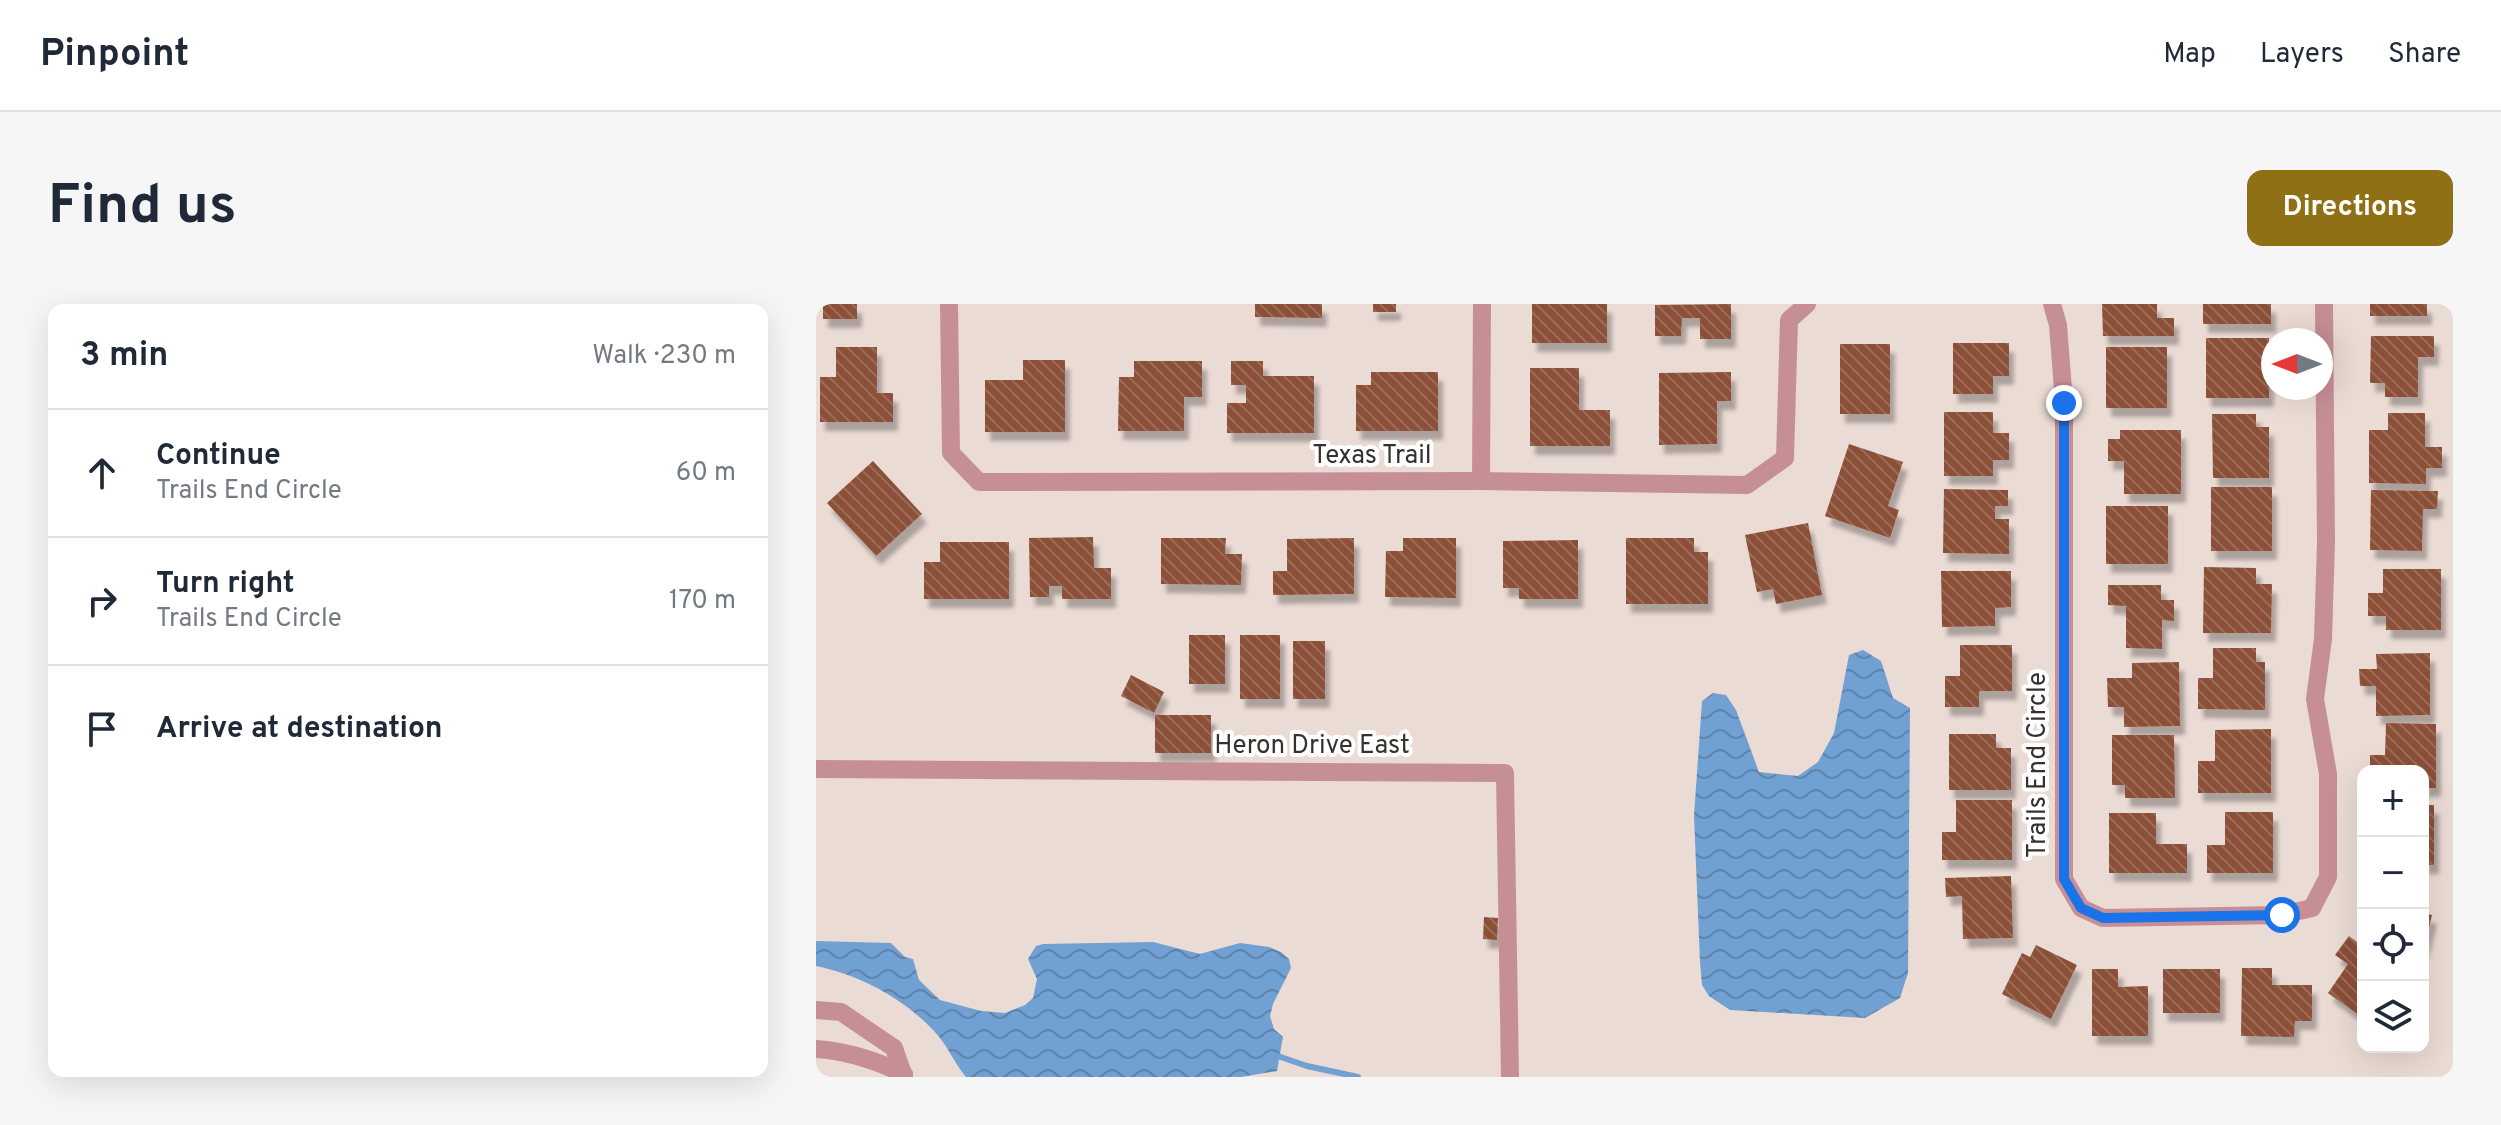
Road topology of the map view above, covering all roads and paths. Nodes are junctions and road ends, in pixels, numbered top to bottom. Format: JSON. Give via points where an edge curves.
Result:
{"nodes":[{"id":1,"x":949,"y":304,"type":"edge"},
{"id":2,"x":1482,"y":304,"type":"edge"},
{"id":3,"x":1807,"y":304,"type":"edge"},
{"id":4,"x":2052,"y":304,"type":"edge"},
{"id":5,"x":2324,"y":304,"type":"edge"},
{"id":6,"x":1481,"y":481,"type":"junction"},
{"id":7,"x":816,"y":769,"type":"edge"},
{"id":8,"x":816,"y":1010,"type":"edge"},
{"id":9,"x":816,"y":1049,"type":"edge"},
{"id":10,"x":904,"y":1076,"type":"edge"},
{"id":11,"x":1510,"y":1077,"type":"edge"}],
"edges":[{"from":1,"to":6,"type":"street","name":"Texas Trail","via":[[951,453],[979,482]]},
{"from":2,"to":6,"type":"street"},
{"from":3,"to":6,"type":"street","name":"Texas Trail","via":[[1789,320],[1785,458],[1747,485]]},
{"from":4,"to":5,"type":"street","name":"Trails End Circle","via":[[2064,403],[2064,879],[2081,908],[2103,918],[2282,915],[2312,908],[2328,877],[2328,774],[2315,699],[2326,542]]},
{"from":7,"to":11,"type":"street","name":"Heron Drive East","via":[[1505,773]]},
{"from":8,"to":10,"type":"street","via":[[841,1012],[894,1048]]},
{"from":9,"to":10,"type":"street","via":[[876,1060]]}]}
